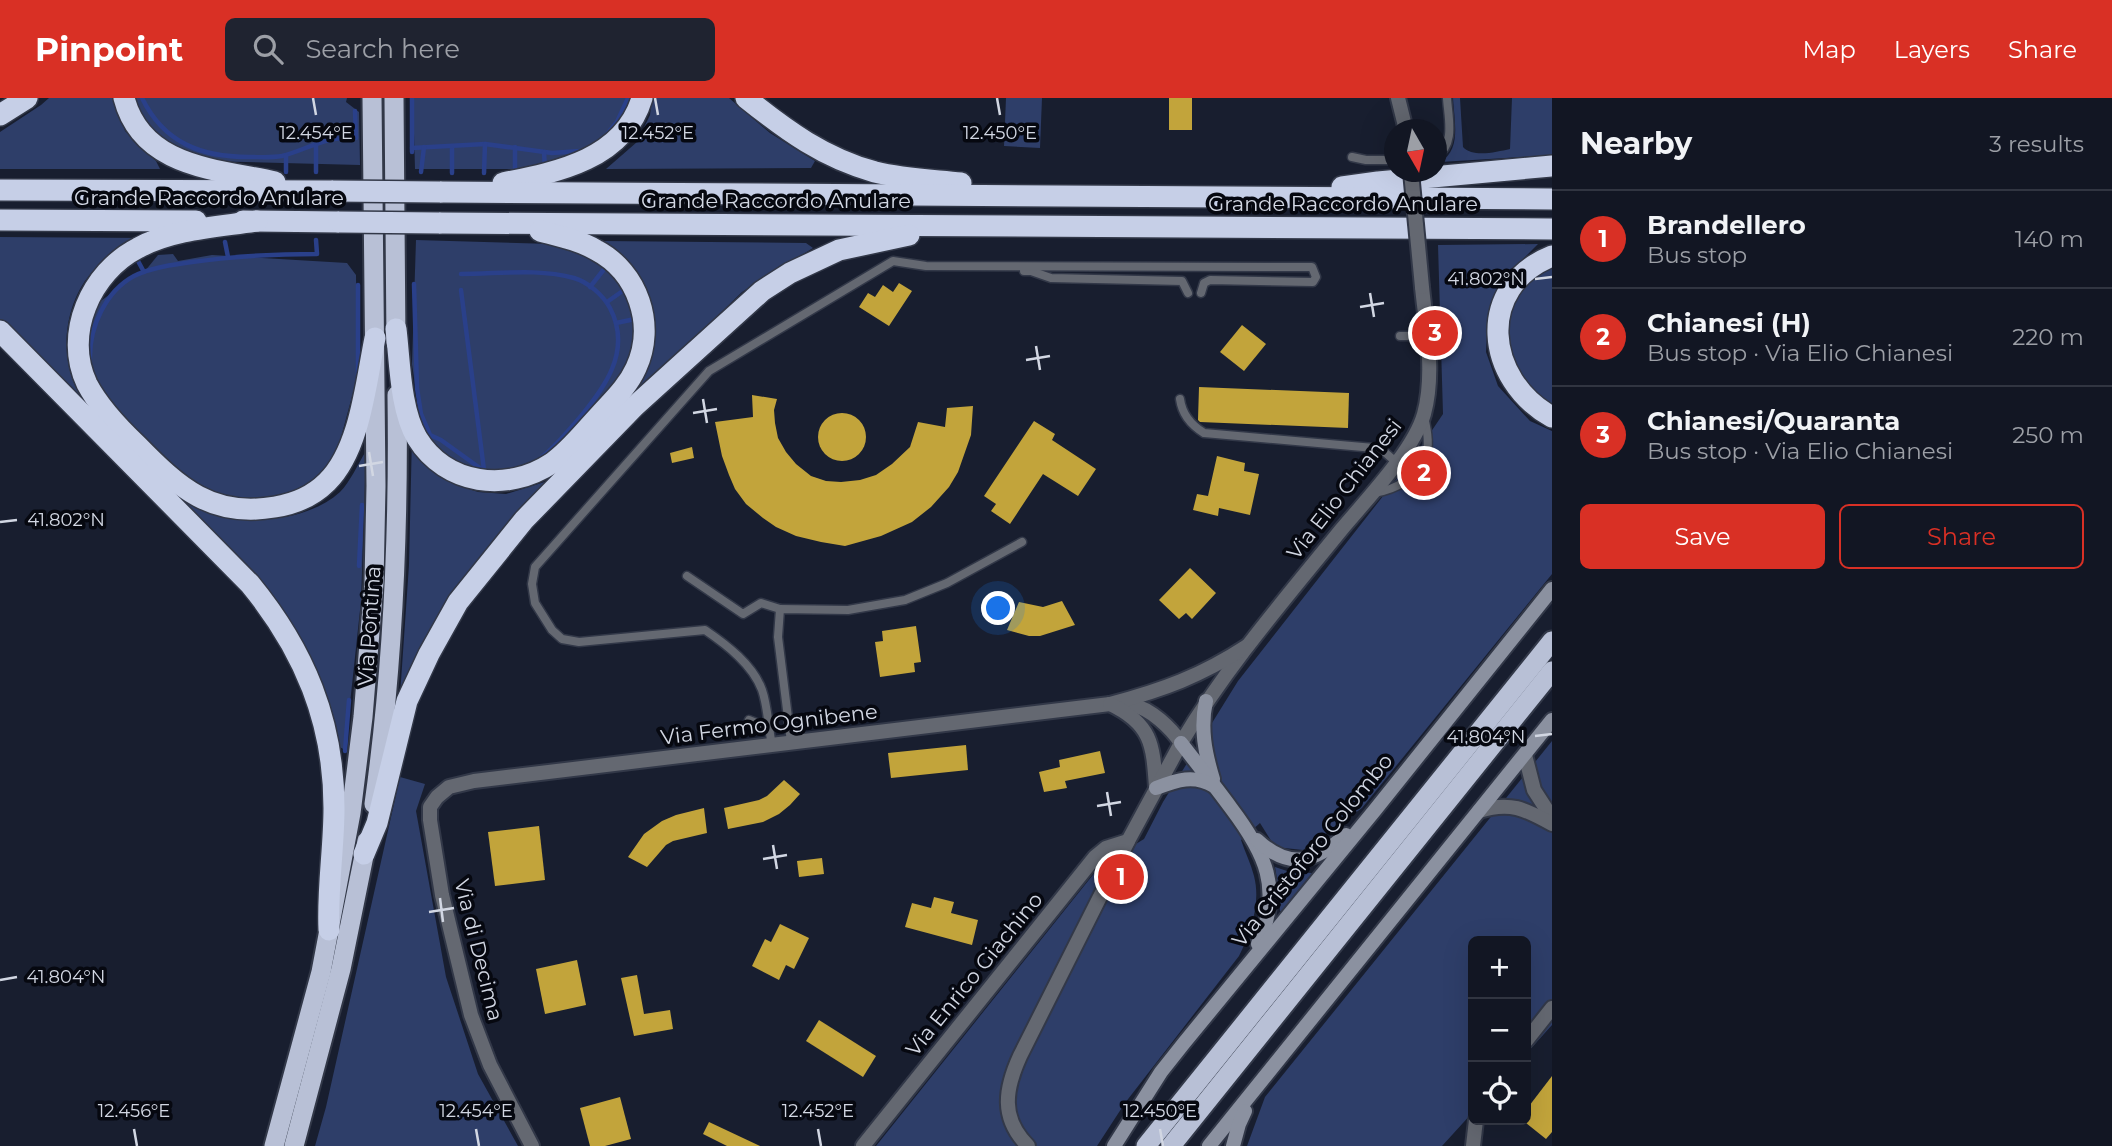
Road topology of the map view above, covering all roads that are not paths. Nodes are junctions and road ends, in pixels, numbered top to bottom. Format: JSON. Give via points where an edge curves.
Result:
{"nodes":[{"id":1,"x":27,"y":98,"type":"edge"},
{"id":2,"x":124,"y":98,"type":"edge"},
{"id":3,"x":372,"y":98,"type":"edge"},
{"id":4,"x":394,"y":98,"type":"edge"},
{"id":5,"x":642,"y":98,"type":"edge"},
{"id":6,"x":746,"y":98,"type":"edge"},
{"id":7,"x":1398,"y":98,"type":"edge"},
{"id":8,"x":1447,"y":98,"type":"edge"},
{"id":9,"x":0,"y":115,"type":"edge"},
{"id":10,"x":1403,"y":119,"type":"edge"},
{"id":11,"x":1447,"y":143,"type":"edge"},
{"id":12,"x":1352,"y":157,"type":"dead end"},
{"id":13,"x":1384,"y":160,"type":"edge"},
{"id":14,"x":1552,"y":166,"type":"edge"},
{"id":15,"x":1412,"y":182,"type":"edge"},
{"id":16,"x":0,"y":190,"type":"edge"},
{"id":17,"x":326,"y":191,"type":"junction"},
{"id":18,"x":449,"y":192,"type":"junction"},
{"id":19,"x":1060,"y":196,"type":"junction"},
{"id":20,"x":1267,"y":197,"type":"junction"},
{"id":21,"x":1552,"y":199,"type":"edge"},
{"id":22,"x":0,"y":220,"type":"edge"},
{"id":23,"x":257,"y":221,"type":"junction"},
{"id":24,"x":476,"y":223,"type":"junction"},
{"id":25,"x":954,"y":225,"type":"junction"},
{"id":26,"x":1552,"y":229,"type":"edge"},
{"id":27,"x":1552,"y":256,"type":"edge"},
{"id":28,"x":926,"y":266,"type":"junction"},
{"id":29,"x":1188,"y":293,"type":"dead end"},
{"id":30,"x":1201,"y":293,"type":"dead end"},
{"id":31,"x":396,"y":329,"type":"junction"},
{"id":32,"x":0,"y":331,"type":"edge"},
{"id":33,"x":1400,"y":336,"type":"dead end"},
{"id":34,"x":1426,"y":336,"type":"junction"},
{"id":35,"x":375,"y":338,"type":"junction"},
{"id":36,"x":1180,"y":399,"type":"dead end"},
{"id":37,"x":1424,"y":416,"type":"junction"},
{"id":38,"x":1552,"y":417,"type":"edge"},
{"id":39,"x":1396,"y":462,"type":"junction"},
{"id":40,"x":1371,"y":494,"type":"junction"},
{"id":41,"x":1022,"y":542,"type":"dead end"},
{"id":42,"x":687,"y":576,"type":"dead end"},
{"id":43,"x":1552,"y":589,"type":"edge"},
{"id":44,"x":780,"y":609,"type":"junction"},
{"id":45,"x":1552,"y":642,"type":"edge"},
{"id":46,"x":1247,"y":646,"type":"junction"},
{"id":47,"x":1552,"y":671,"type":"edge"},
{"id":48,"x":1206,"y":701,"type":"junction"},
{"id":49,"x":1111,"y":704,"type":"junction"},
{"id":50,"x":750,"y":720,"type":"dead end"},
{"id":51,"x":1552,"y":720,"type":"edge"},
{"id":52,"x":769,"y":728,"type":"junction"},
{"id":53,"x":791,"y":743,"type":"junction"},
{"id":54,"x":1181,"y":743,"type":"junction"},
{"id":55,"x":772,"y":745,"type":"junction"},
{"id":56,"x":1525,"y":755,"type":"junction"},
{"id":57,"x":1215,"y":787,"type":"junction"},
{"id":58,"x":1156,"y":788,"type":"junction"},
{"id":59,"x":437,"y":797,"type":"joint"},
{"id":60,"x":1375,"y":810,"type":"junction"},
{"id":61,"x":1479,"y":811,"type":"junction"},
{"id":62,"x":1552,"y":818,"type":"edge"},
{"id":63,"x":1552,"y":824,"type":"edge"},
{"id":64,"x":1251,"y":835,"type":"junction"},
{"id":65,"x":1128,"y":841,"type":"junction"},
{"id":66,"x":364,"y":854,"type":"junction"},
{"id":67,"x":329,"y":930,"type":"junction"},
{"id":68,"x":1252,"y":958,"type":"junction"},
{"id":69,"x":1552,"y":1008,"type":"edge"},
{"id":70,"x":1531,"y":1035,"type":"edge"},
{"id":71,"x":1254,"y":1091,"type":"junction"},
{"id":72,"x":1475,"y":1125,"type":"edge"},
{"id":73,"x":274,"y":1146,"type":"edge"},
{"id":74,"x":294,"y":1146,"type":"edge"},
{"id":75,"x":532,"y":1146,"type":"edge"},
{"id":76,"x":863,"y":1146,"type":"edge"},
{"id":77,"x":1028,"y":1146,"type":"edge"},
{"id":78,"x":1114,"y":1146,"type":"edge"},
{"id":79,"x":1146,"y":1146,"type":"edge"},
{"id":80,"x":1171,"y":1146,"type":"edge"},
{"id":81,"x":1209,"y":1146,"type":"edge"},
{"id":82,"x":1233,"y":1146,"type":"edge"},
{"id":83,"x":1473,"y":1146,"type":"edge"}],
"edges":[{"from":1,"to":9,"type":"highway"},
{"from":2,"to":17,"type":"highway","via":[[140,132],[173,158]]},
{"from":3,"to":35,"type":"highway","name":"Via Pontina"},
{"from":4,"to":31,"type":"highway","name":"Via Pontina"},
{"from":5,"to":18,"type":"highway","via":[[628,128],[613,144],[589,158],[537,176]]},
{"from":6,"to":19,"type":"highway","via":[[789,133],[855,166],[898,176]]},
{"from":7,"to":10,"type":"street"},
{"from":8,"to":11,"type":"lane"},
{"from":12,"to":13,"type":"lane"},
{"from":14,"to":20,"type":"highway"},
{"from":15,"to":34,"type":"street","name":"Via Elio Chianesi","bridge":true},
{"from":16,"to":17,"type":"highway","name":"Grande Raccordo Anulare"},
{"from":17,"to":18,"type":"highway","name":"Grande Raccordo Anulare","bridge":true},
{"from":18,"to":19,"type":"highway","name":"Grande Raccordo Anulare"},
{"from":19,"to":20,"type":"highway","name":"Grande Raccordo Anulare"},
{"from":20,"to":21,"type":"highway","name":"Grande Raccordo Anulare"},
{"from":22,"to":23,"type":"highway","name":"Grande Raccordo Anulare"},
{"from":23,"to":24,"type":"highway","name":"Grande Raccordo Anulare","bridge":true},
{"from":23,"to":35,"type":"highway","via":[[177,234],[129,252],[111,266],[85,306],[78,341],[84,376],[103,408],[145,454],[194,495],[219,506],[262,509],[304,498],[326,484],[347,453]]},
{"from":24,"to":25,"type":"highway","name":"Grande Raccordo Anulare"},
{"from":24,"to":31,"type":"highway","via":[[540,231],[583,244],[626,275],[640,303],[644,338],[636,369],[621,391],[549,464],[511,479],[465,477],[440,463],[416,435],[405,398]]},
{"from":25,"to":26,"type":"highway","name":"Grande Raccordo Anulare"},
{"from":25,"to":66,"type":"highway","via":[[839,250],[762,291],[635,406],[524,520],[458,602],[429,654],[408,701],[377,823]]},
{"from":27,"to":38,"type":"highway","via":[[1517,280],[1502,305],[1497,332],[1499,352],[1510,376],[1529,400]]},
{"from":28,"to":29,"type":"lane","via":[[928,271],[1031,271],[1051,278],[1166,279],[1182,281]]},
{"from":28,"to":30,"type":"lane","via":[[1312,267],[1316,277],[1313,282],[1210,279]]},
{"from":28,"to":52,"type":"lane","via":[[892,261],[709,371],[535,567],[535,603],[562,639],[579,642],[705,630],[722,641],[750,668],[762,690]]},
{"from":31,"to":66,"type":"highway","name":"Via Pontina","via":[[398,477],[393,620],[380,756]]},
{"from":32,"to":67,"type":"highway","via":[[250,584],[302,661],[323,719],[332,774]]},
{"from":33,"to":34,"type":"lane"},
{"from":34,"to":37,"type":"street","name":"Via Elio Chianesi"},
{"from":35,"to":67,"type":"highway","name":"Via Pontina","via":[[371,625],[355,791]]},
{"from":36,"to":39,"type":"lane","via":[[1194,427],[1205,433],[1381,449]]},
{"from":37,"to":39,"type":"street","name":"Via Elio Chianesi"},
{"from":37,"to":40,"type":"lane","via":[[1428,446],[1422,463],[1392,489]]},
{"from":39,"to":40,"type":"street","name":"Via Elio Chianesi"},
{"from":40,"to":46,"type":"street","name":"Via Elio Chianesi"},
{"from":41,"to":44,"type":"lane","via":[[905,600],[848,610]]},
{"from":42,"to":44,"type":"lane","via":[[743,614],[761,603]]},
{"from":43,"to":60,"type":"main road","name":"Via Cristoforo Colombo"},
{"from":44,"to":53,"type":"lane","via":[[778,637]]},
{"from":45,"to":79,"type":"highway"},
{"from":46,"to":48,"type":"street","name":"Via Elio Chianesi"},
{"from":46,"to":49,"type":"street","via":[[1175,685]]},
{"from":47,"to":80,"type":"highway"},
{"from":48,"to":54,"type":"street","name":"Via Elio Chianesi"},
{"from":48,"to":57,"type":"main road","via":[[1203,739]]},
{"from":49,"to":53,"type":"street","name":"Via Fermo Ognibene"},
{"from":49,"to":54,"type":"street","via":[[1141,708]]},
{"from":49,"to":58,"type":"street","via":[[1147,733]]},
{"from":50,"to":52,"type":"lane"},
{"from":51,"to":56,"type":"main road"},
{"from":52,"to":55,"type":"lane"},
{"from":53,"to":55,"type":"street","name":"Via Fermo Ognibene"},
{"from":54,"to":57,"type":"main road"},
{"from":54,"to":58,"type":"street","name":"Via Elio Chianesi"},
{"from":55,"to":59,"type":"street","name":"Via Fermo Ognibene","via":[[462,783]]},
{"from":56,"to":61,"type":"main road"},
{"from":56,"to":62,"type":"street","via":[[1530,781]]},
{"from":57,"to":58,"type":"main road","via":[[1191,778]]},
{"from":57,"to":64,"type":"main road"},
{"from":58,"to":65,"type":"street","name":"Via Elio Chianesi"},
{"from":59,"to":75,"type":"street","name":"Via di Decima","via":[[430,807],[430,820],[442,895],[471,1015],[490,1065]]},
{"from":60,"to":64,"type":"main road","via":[[1335,845],[1307,859],[1276,855]]},
{"from":60,"to":68,"type":"main road","name":"Via Cristoforo Colombo"},
{"from":61,"to":63,"type":"street","via":[[1513,806]]},
{"from":61,"to":71,"type":"main road"},
{"from":64,"to":68,"type":"main road","via":[[1268,872],[1270,894],[1266,924]]},
{"from":65,"to":76,"type":"street","name":"Via Enrico Giachino","via":[[1106,848],[1096,857]]},
{"from":65,"to":77,"type":"street","name":"Via Elio Chianesi","via":[[1010,1080],[1009,1113]]},
{"from":66,"to":74,"type":"highway","name":"Via Pontina","via":[[341,969]]},
{"from":67,"to":73,"type":"highway","name":"Via Pontina"},
{"from":68,"to":78,"type":"main road","name":"Via Cristoforo Colombo","via":[[1161,1072]]},
{"from":69,"to":70,"type":"street"},
{"from":71,"to":81,"type":"main road"},
{"from":71,"to":82,"type":"main road"},
{"from":72,"to":83,"type":"street"}]}
